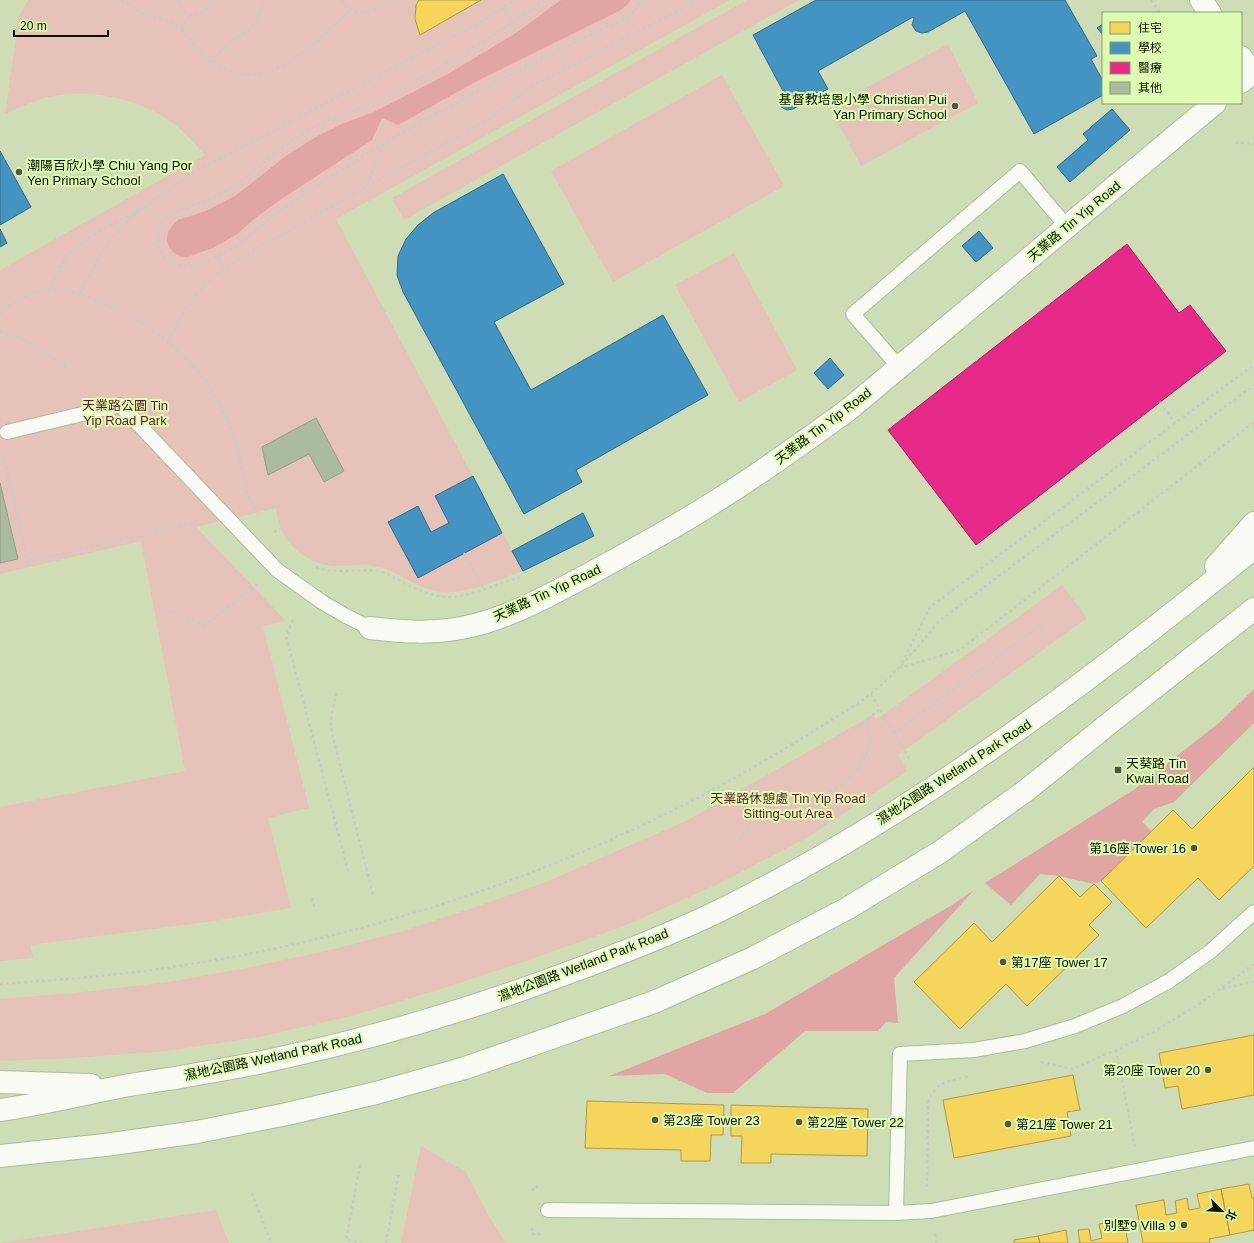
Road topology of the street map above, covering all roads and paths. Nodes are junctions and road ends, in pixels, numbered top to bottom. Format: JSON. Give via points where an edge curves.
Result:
{"nodes":[{"id":1,"x":122,"y":0,"type":"edge"},
{"id":2,"x":178,"y":0,"type":"edge"},
{"id":3,"x":210,"y":0,"type":"edge"},
{"id":4,"x":263,"y":0,"type":"edge"},
{"id":5,"x":342,"y":0,"type":"edge"},
{"id":6,"x":388,"y":0,"type":"edge"},
{"id":7,"x":513,"y":0,"type":"edge"},
{"id":8,"x":545,"y":0,"type":"edge"},
{"id":9,"x":641,"y":0,"type":"edge"},
{"id":10,"x":696,"y":0,"type":"edge"},
{"id":11,"x":1150,"y":0,"type":"edge"},
{"id":12,"x":1201,"y":0,"type":"edge"},
{"id":13,"x":503,"y":7,"type":"junction"},
{"id":14,"x":350,"y":10,"type":"junction"},
{"id":15,"x":1159,"y":12,"type":"edge"},
{"id":16,"x":1209,"y":12,"type":"edge"},
{"id":17,"x":190,"y":15,"type":"junction"},
{"id":18,"x":513,"y":22,"type":"junction"},
{"id":19,"x":181,"y":28,"type":"junction"},
{"id":20,"x":212,"y":62,"type":"junction"},
{"id":21,"x":1214,"y":104,"type":"edge"},
{"id":22,"x":1235,"y":143,"type":"dead end"},
{"id":23,"x":1254,"y":143,"type":"edge"},
{"id":24,"x":384,"y":144,"type":"junction"},
{"id":25,"x":367,"y":186,"type":"junction"},
{"id":26,"x":150,"y":204,"type":"junction"},
{"id":27,"x":1067,"y":227,"type":"junction"},
{"id":28,"x":217,"y":257,"type":"junction"},
{"id":29,"x":224,"y":268,"type":"junction"},
{"id":30,"x":50,"y":290,"type":"junction"},
{"id":31,"x":80,"y":294,"type":"junction"},
{"id":32,"x":0,"y":314,"type":"edge"},
{"id":33,"x":0,"y":332,"type":"edge"},
{"id":34,"x":169,"y":342,"type":"junction"},
{"id":35,"x":1254,"y":365,"type":"edge"},
{"id":36,"x":899,"y":367,"type":"junction"},
{"id":37,"x":66,"y":368,"type":"dead end"},
{"id":38,"x":1254,"y":385,"type":"edge"},
{"id":39,"x":1160,"y":402,"type":"dead end"},
{"id":40,"x":1175,"y":422,"type":"junction"},
{"id":41,"x":1254,"y":422,"type":"edge"},
{"id":42,"x":7,"y":432,"type":"dead end"},
{"id":43,"x":3,"y":454,"type":"dead end"},
{"id":44,"x":256,"y":513,"type":"dead end"},
{"id":45,"x":1254,"y":523,"type":"edge"},
{"id":46,"x":203,"y":526,"type":"dead end"},
{"id":47,"x":269,"y":527,"type":"dead end"},
{"id":48,"x":281,"y":529,"type":"dead end"},
{"id":49,"x":274,"y":532,"type":"junction"},
{"id":50,"x":279,"y":538,"type":"dead end"},
{"id":51,"x":1254,"y":548,"type":"edge"},
{"id":52,"x":464,"y":553,"type":"dead end"},
{"id":53,"x":28,"y":562,"type":"junction"},
{"id":54,"x":310,"y":564,"type":"dead end"},
{"id":55,"x":30,"y":567,"type":"dead end"},
{"id":56,"x":523,"y":576,"type":"dead end"},
{"id":57,"x":259,"y":584,"type":"dead end"},
{"id":58,"x":484,"y":589,"type":"junction"},
{"id":59,"x":158,"y":607,"type":"dead end"},
{"id":60,"x":1254,"y":609,"type":"edge"},
{"id":61,"x":1170,"y":617,"type":"junction"},
{"id":62,"x":293,"y":620,"type":"dead end"},
{"id":63,"x":1044,"y":623,"type":"dead end"},
{"id":64,"x":370,"y":628,"type":"joint"},
{"id":65,"x":899,"y":668,"type":"junction"},
{"id":66,"x":337,"y":693,"type":"dead end"},
{"id":67,"x":871,"y":694,"type":"junction"},
{"id":68,"x":880,"y":709,"type":"junction"},
{"id":69,"x":894,"y":733,"type":"junction"},
{"id":70,"x":910,"y":760,"type":"dead end"},
{"id":71,"x":740,"y":842,"type":"dead end"},
{"id":72,"x":349,"y":874,"type":"dead end"},
{"id":73,"x":373,"y":895,"type":"dead end"},
{"id":74,"x":312,"y":898,"type":"dead end"},
{"id":75,"x":315,"y":910,"type":"dead end"},
{"id":76,"x":1254,"y":912,"type":"edge"},
{"id":77,"x":1254,"y":964,"type":"edge"},
{"id":78,"x":1254,"y":981,"type":"edge"},
{"id":79,"x":0,"y":984,"type":"edge"},
{"id":80,"x":1219,"y":990,"type":"junction"},
{"id":81,"x":1116,"y":1050,"type":"junction"},
{"id":82,"x":1034,"y":1060,"type":"dead end"},
{"id":83,"x":973,"y":1075,"type":"dead end"},
{"id":84,"x":0,"y":1082,"type":"edge"},
{"id":85,"x":126,"y":1086,"type":"junction"},
{"id":86,"x":0,"y":1110,"type":"edge"},
{"id":87,"x":1134,"y":1147,"type":"dead end"},
{"id":88,"x":1254,"y":1148,"type":"edge"},
{"id":89,"x":0,"y":1156,"type":"edge"},
{"id":90,"x":360,"y":1165,"type":"dead end"},
{"id":91,"x":399,"y":1172,"type":"dead end"},
{"id":92,"x":927,"y":1188,"type":"dead end"},
{"id":93,"x":252,"y":1193,"type":"dead end"},
{"id":94,"x":548,"y":1210,"type":"dead end"},
{"id":95,"x":896,"y":1213,"type":"junction"},
{"id":96,"x":271,"y":1243,"type":"edge"},
{"id":97,"x":363,"y":1243,"type":"edge"},
{"id":98,"x":386,"y":1243,"type":"edge"}],
"edges":[{"from":1,"to":19,"type":"path","via":[[141,14],[168,21]]},
{"from":2,"to":17,"type":"path","via":[[183,11]]},
{"from":3,"to":17,"type":"path","via":[[206,10],[199,15]]},
{"from":4,"to":20,"type":"path","via":[[258,19],[252,27],[224,46]]},
{"from":5,"to":14,"type":"path"},
{"from":6,"to":14,"type":"path","via":[[372,11],[362,14]]},
{"from":7,"to":13,"type":"path"},
{"from":8,"to":18,"type":"path"},
{"from":9,"to":24,"type":"path","via":[[634,12],[624,19],[481,89]]},
{"from":10,"to":25,"type":"path","via":[[533,85],[485,122]]},
{"from":11,"to":15,"type":"path"},
{"from":12,"to":16,"type":"main road"},
{"from":13,"to":18,"type":"path"},
{"from":13,"to":26,"type":"path","via":[[491,16],[193,173]]},
{"from":14,"to":20,"type":"path","via":[[296,59],[270,72],[240,73],[226,70]]},
{"from":17,"to":19,"type":"path"},
{"from":18,"to":28,"type":"path","via":[[443,66],[370,104],[339,115],[309,130],[281,148],[230,188],[203,202],[173,212],[164,220],[159,229],[158,240],[160,251],[168,260],[177,266],[188,266]]},
{"from":19,"to":20,"type":"path","via":[[200,53]]},
{"from":21,"to":27,"type":"main road","name":"天業路 Tin Yip Road"},
{"from":22,"to":23,"type":"path"},
{"from":24,"to":25,"type":"path"},
{"from":24,"to":28,"type":"path","via":[[348,165],[265,222],[243,242]]},
{"from":25,"to":29,"type":"path"},
{"from":26,"to":30,"type":"path","via":[[95,234],[75,249],[60,268]]},
{"from":26,"to":31,"type":"path","via":[[130,219],[113,238],[100,255]]},
{"from":27,"to":36,"type":"main road","name":"天業路 Tin Yip Road"},
{"from":27,"to":36,"type":"lane","via":[[1020,171],[853,314]]},
{"from":28,"to":29,"type":"path"},
{"from":29,"to":34,"type":"path","via":[[200,289],[187,306]]},
{"from":30,"to":31,"type":"path"},
{"from":30,"to":32,"type":"path","via":[[21,298]]},
{"from":31,"to":34,"type":"path","via":[[123,312]]},
{"from":33,"to":37,"type":"path","via":[[30,343]]},
{"from":34,"to":44,"type":"path","via":[[196,370],[215,396],[230,425],[240,456],[246,488]]},
{"from":35,"to":40,"type":"path"},
{"from":36,"to":64,"type":"main road","name":"天業路 Tin Yip Road","via":[[848,410],[791,452],[715,502],[647,543],[562,588],[497,618],[467,627],[434,632]]},
{"from":38,"to":65,"type":"path","via":[[939,621]]},
{"from":39,"to":40,"type":"path"},
{"from":40,"to":65,"type":"path","via":[[930,607]]},
{"from":41,"to":65,"type":"path","via":[[960,650]]},
{"from":42,"to":64,"type":"lane","via":[[120,405],[277,570],[322,602]]},
{"from":43,"to":53,"type":"path"},
{"from":45,"to":61,"type":"main road"},
{"from":46,"to":53,"type":"path","via":[[198,521]]},
{"from":47,"to":49,"type":"path"},
{"from":48,"to":49,"type":"path"},
{"from":49,"to":50,"type":"path"},
{"from":51,"to":61,"type":"main road","name":"濕地公園路 Wetland Park Road"},
{"from":52,"to":58,"type":"path"},
{"from":53,"to":55,"type":"path"},
{"from":54,"to":58,"type":"path","via":[[320,569],[338,571],[382,572],[417,590],[434,595],[462,596]]},
{"from":56,"to":58,"type":"path"},
{"from":57,"to":59,"type":"path","via":[[205,625]]},
{"from":60,"to":89,"type":"main road","via":[[1028,789],[940,852],[848,908],[752,958],[654,1002],[465,1068],[302,1111],[197,1132]]},
{"from":61,"to":85,"type":"main road","name":"濕地公園路 Wetland Park Road","via":[[999,744],[921,795],[820,858],[719,911],[633,949],[449,1014],[275,1060]]},
{"from":62,"to":72,"type":"path","via":[[286,636]]},
{"from":63,"to":69,"type":"path"},
{"from":65,"to":67,"type":"path"},
{"from":66,"to":73,"type":"path","via":[[332,710],[332,733]]},
{"from":67,"to":68,"type":"path"},
{"from":67,"to":79,"type":"path","via":[[802,739],[674,810],[541,869],[472,894],[332,935],[249,954],[166,968]]},
{"from":68,"to":69,"type":"path"},
{"from":68,"to":71,"type":"path","via":[[867,718],[869,741],[865,757],[845,783],[816,796],[784,800],[770,805],[747,827]]},
{"from":69,"to":70,"type":"path"},
{"from":74,"to":75,"type":"path"},
{"from":76,"to":95,"type":"lane","via":[[1211,951],[1169,981],[1123,1006],[1075,1026],[1025,1041],[974,1050],[900,1054]]},
{"from":77,"to":80,"type":"path"},
{"from":78,"to":80,"type":"path"},
{"from":80,"to":81,"type":"path","via":[[1158,1029]]},
{"from":81,"to":82,"type":"path","via":[[1073,1068]]},
{"from":81,"to":87,"type":"path"},
{"from":83,"to":92,"type":"path","via":[[937,1086],[931,1094],[928,1103]]},
{"from":84,"to":85,"type":"main road"},
{"from":85,"to":86,"type":"main road","name":"濕地公園路 Wetland Park Road"},
{"from":88,"to":95,"type":"lane","via":[[931,1211]]},
{"from":90,"to":97,"type":"path","via":[[346,1240]]},
{"from":91,"to":98,"type":"path"},
{"from":93,"to":96,"type":"path"},
{"from":94,"to":95,"type":"lane"}]}
